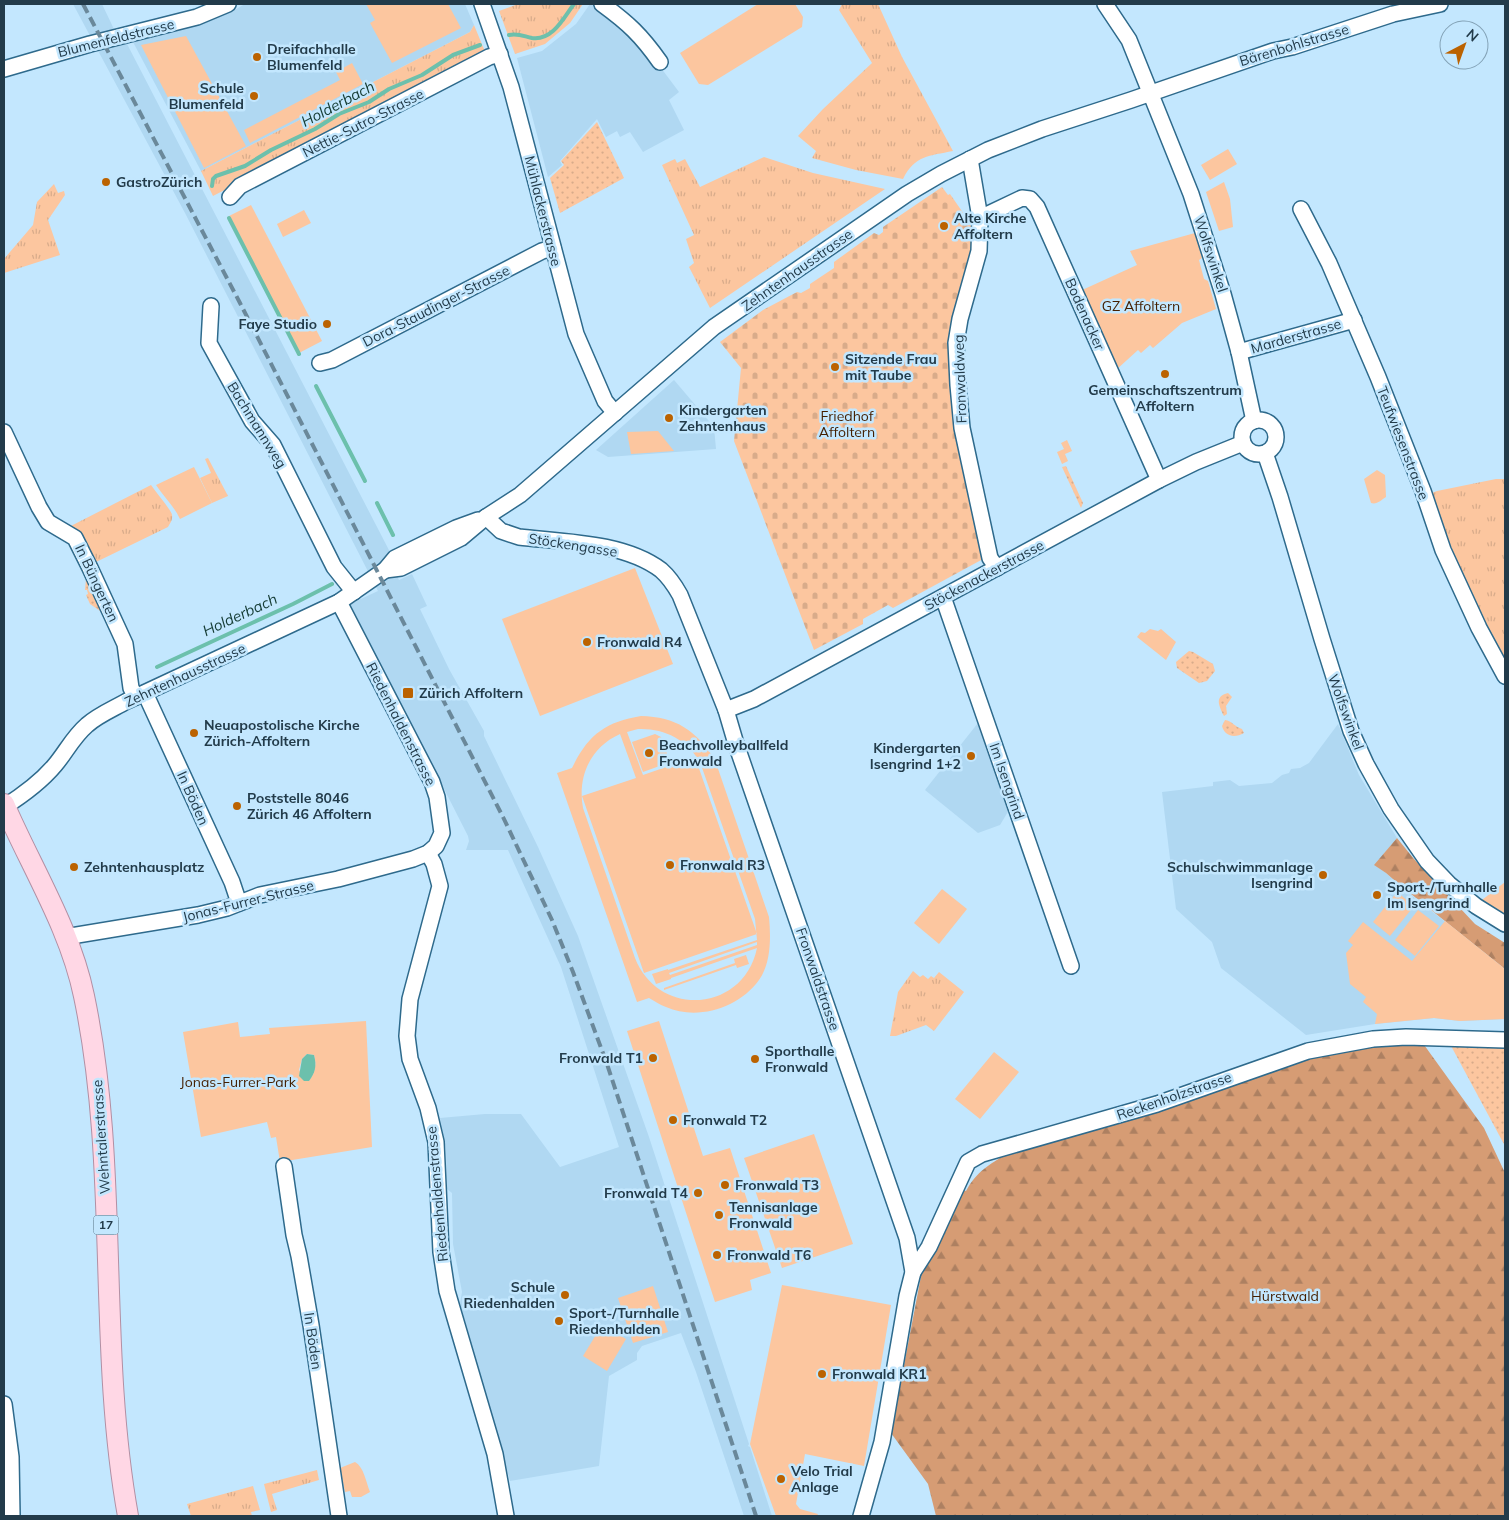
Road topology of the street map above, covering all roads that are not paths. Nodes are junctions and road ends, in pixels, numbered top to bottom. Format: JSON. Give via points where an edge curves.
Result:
{"nodes":[{"id":1,"x":228,"y":4,"type":"edge"},
{"id":2,"x":482,"y":4,"type":"edge"},
{"id":3,"x":602,"y":4,"type":"edge"},
{"id":4,"x":1104,"y":4,"type":"edge"},
{"id":5,"x":1440,"y":4,"type":"edge"},
{"id":6,"x":500,"y":54,"type":"junction"},
{"id":7,"x":660,"y":62,"type":"dead end"},
{"id":8,"x":4,"y":68,"type":"edge"},
{"id":9,"x":1151,"y":93,"type":"junction"},
{"id":10,"x":970,"y":159,"type":"junction"},
{"id":11,"x":230,"y":197,"type":"dead end"},
{"id":12,"x":1301,"y":210,"type":"dead end"},
{"id":13,"x":980,"y":218,"type":"junction"},
{"id":14,"x":553,"y":248,"type":"junction"},
{"id":15,"x":211,"y":306,"type":"dead end"},
{"id":16,"x":1354,"y":320,"type":"junction"},
{"id":17,"x":1240,"y":352,"type":"junction"},
{"id":18,"x":320,"y":363,"type":"dead end"},
{"id":19,"x":615,"y":413,"type":"junction"},
{"id":20,"x":1254,"y":420,"type":"junction"},
{"id":21,"x":4,"y":432,"type":"edge"},
{"id":22,"x":1243,"y":443,"type":"junction"},
{"id":23,"x":1265,"y":453,"type":"junction"},
{"id":24,"x":1159,"y":480,"type":"junction"},
{"id":25,"x":486,"y":517,"type":"junction"},
{"id":26,"x":997,"y":568,"type":"junction"},
{"id":27,"x":662,"y":571,"type":"joint"},
{"id":28,"x":354,"y":592,"type":"junction"},
{"id":29,"x":943,"y":597,"type":"junction"},
{"id":30,"x":339,"y":602,"type":"junction"},
{"id":31,"x":1505,"y":676,"type":"edge"},
{"id":32,"x":140,"y":695,"type":"junction"},
{"id":33,"x":726,"y":710,"type":"junction"},
{"id":34,"x":4,"y":806,"type":"edge"},
{"id":35,"x":428,"y":853,"type":"junction"},
{"id":36,"x":238,"y":903,"type":"junction"},
{"id":37,"x":1505,"y":924,"type":"edge"},
{"id":38,"x":65,"y":937,"type":"junction"},
{"id":39,"x":1071,"y":966,"type":"dead end"},
{"id":40,"x":1505,"y":1040,"type":"edge"},
{"id":41,"x":284,"y":1166,"type":"dead end"},
{"id":42,"x":913,"y":1272,"type":"junction"},
{"id":43,"x":4,"y":1404,"type":"edge"},
{"id":44,"x":12,"y":1516,"type":"edge"},
{"id":45,"x":128,"y":1516,"type":"edge"},
{"id":46,"x":339,"y":1516,"type":"edge"},
{"id":47,"x":506,"y":1516,"type":"edge"},
{"id":48,"x":861,"y":1516,"type":"edge"}],
"edges":[{"from":1,"to":8,"type":"street","name":"Blumenfeldstrasse","via":[[197,17]]},
{"from":2,"to":6,"type":"street","name":"Mühlackerstrasse"},
{"from":3,"to":7,"type":"street","via":[[643,38]]},
{"from":4,"to":9,"type":"street","name":"Wolfswinkel","via":[[1129,40]]},
{"from":5,"to":9,"type":"street","name":"Bärenbohlstrasse","via":[[1393,14],[1292,47],[1273,50]]},
{"from":6,"to":11,"type":"street","name":"Nettie-Sutro-Strasse","via":[[240,186]]},
{"from":6,"to":14,"type":"street","name":"Mühlackerstrasse"},
{"from":9,"to":10,"type":"street","name":"Zehntenhausstrasse","via":[[1042,129]]},
{"from":9,"to":17,"type":"street","name":"Wolfswinkel","via":[[1192,194]]},
{"from":10,"to":13,"type":"street","name":"Fronwaldweg"},
{"from":10,"to":19,"type":"street","name":"Zehntenhausstrasse","via":[[907,194],[714,327]]},
{"from":12,"to":16,"type":"street","name":"Teufwiesenstrasse"},
{"from":13,"to":24,"type":"street","name":"Bodenacker","via":[[1022,198],[1030,199],[1037,207]]},
{"from":13,"to":26,"type":"street","name":"Fronwaldweg","via":[[978,251],[956,343],[958,385],[962,428],[990,558]]},
{"from":14,"to":18,"type":"street","name":"Dora-Staudinger-Strasse","via":[[332,360]]},
{"from":14,"to":19,"type":"street","name":"Mühlackerstrasse","via":[[576,334],[606,401]]},
{"from":15,"to":28,"type":"street","name":"Bachmannweg","via":[[209,343],[252,422],[273,445],[334,566]]},
{"from":16,"to":17,"type":"street","name":"Marderstrasse"},
{"from":16,"to":31,"type":"street","name":"Teufwiesenstrasse","via":[[1423,491],[1443,550]]},
{"from":17,"to":20,"type":"street","name":"Wolfswinkel"},
{"from":19,"to":25,"type":"street","name":"Zehntenhausstrasse","via":[[520,495]]},
{"from":20,"to":22,"type":"street","via":[[1242,432]]},
{"from":20,"to":23,"type":"street","via":[[1263,420],[1274,429],[1275,443]]},
{"from":21,"to":32,"type":"street","name":"In Büngerten","via":[[48,522],[75,538],[125,644],[131,688]]},
{"from":22,"to":23,"type":"street","via":[[1254,454]]},
{"from":22,"to":24,"type":"street","name":"Stöckenackerstrasse"},
{"from":23,"to":37,"type":"street","name":"Wolfswinkel","via":[[1351,731],[1366,764],[1391,809],[1427,861],[1462,895]]},
{"from":24,"to":26,"type":"street","name":"Stöckenackerstrasse"},
{"from":25,"to":27,"type":"street","name":"Stöckengasse","via":[[506,533],[602,547],[644,560]]},
{"from":25,"to":28,"type":"street","name":"Zehntenhausstrasse","via":[[461,538],[400,568],[385,570]]},
{"from":26,"to":29,"type":"street","name":"Stöckenackerstrasse"},
{"from":27,"to":33,"type":"street","name":"Fronwaldstrasse","via":[[680,595]]},
{"from":28,"to":30,"type":"street","name":"Zehntenhausstrasse"},
{"from":29,"to":33,"type":"street","name":"Stöckenackerstrasse","via":[[754,699]]},
{"from":29,"to":39,"type":"street","name":"Im Isengrind"},
{"from":30,"to":32,"type":"street","name":"Zehntenhausstrasse"},
{"from":30,"to":35,"type":"street","name":"Riedenhaldenstrasse","via":[[437,797],[442,833],[436,846]]},
{"from":32,"to":34,"type":"street","name":"Zehntenhausstrasse","via":[[87,725],[43,778],[27,793]]},
{"from":32,"to":36,"type":"street","name":"In Böden","via":[[232,882]]},
{"from":33,"to":42,"type":"street","name":"Fronwaldstrasse","via":[[908,1238]]},
{"from":34,"to":38,"type":"main road","name":"Wehntalerstrasse","number":"17"},
{"from":35,"to":36,"type":"street","name":"Jonas-Furrer-Strasse","via":[[338,880],[260,895]]},
{"from":35,"to":47,"type":"street","name":"Riedenhaldenstrasse","via":[[440,886],[410,999],[407,1036],[410,1058],[436,1142],[447,1291],[495,1454]]},
{"from":36,"to":38,"type":"street","name":"Jonas-Furrer-Strasse","via":[[198,915]]},
{"from":38,"to":45,"type":"main road","name":"Wehntalerstrasse","number":"17","via":[[84,995],[99,1098],[104,1144],[112,1389]]},
{"from":40,"to":42,"type":"street","name":"Reckenholzstrasse","via":[[1390,1038],[1308,1051],[1157,1104],[982,1154],[968,1162],[929,1247]]},
{"from":41,"to":46,"type":"street","name":"In Böden"},
{"from":42,"to":48,"type":"street","name":"Fronwaldstrasse","via":[[882,1442]]},
{"from":43,"to":44,"type":"street"}]}
